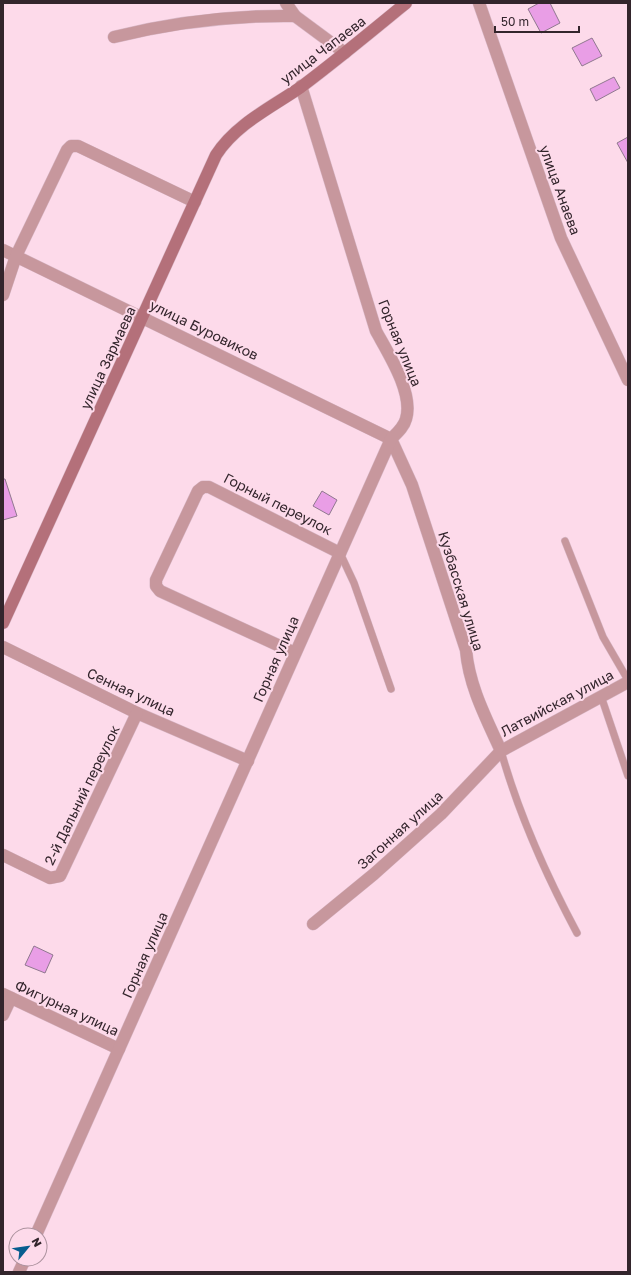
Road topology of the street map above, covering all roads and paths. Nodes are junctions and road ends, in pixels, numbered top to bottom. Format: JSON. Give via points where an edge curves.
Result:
{"nodes":[{"id":1,"x":286,"y":3,"type":"edge"},
{"id":2,"x":406,"y":3,"type":"edge"},
{"id":3,"x":479,"y":3,"type":"edge"},
{"id":4,"x":295,"y":16,"type":"junction"},
{"id":5,"x":114,"y":37,"type":"dead end"},
{"id":6,"x":345,"y":53,"type":"junction"},
{"id":7,"x":301,"y":86,"type":"junction"},
{"id":8,"x":255,"y":118,"type":"joint"},
{"id":9,"x":195,"y":202,"type":"junction"},
{"id":10,"x":3,"y":250,"type":"edge"},
{"id":11,"x":16,"y":256,"type":"junction"},
{"id":12,"x":3,"y":295,"type":"edge"},
{"id":13,"x":143,"y":317,"type":"junction"},
{"id":14,"x":628,"y":380,"type":"edge"},
{"id":15,"x":392,"y":439,"type":"junction"},
{"id":16,"x":565,"y":542,"type":"dead end"},
{"id":17,"x":340,"y":553,"type":"junction"},
{"id":18,"x":3,"y":623,"type":"edge"},
{"id":19,"x":3,"y":647,"type":"edge"},
{"id":20,"x":295,"y":653,"type":"junction"},
{"id":21,"x":628,"y":681,"type":"edge"},
{"id":22,"x":390,"y":689,"type":"dead end"},
{"id":23,"x":601,"y":696,"type":"junction"},
{"id":24,"x":137,"y":713,"type":"junction"},
{"id":25,"x":501,"y":751,"type":"junction"},
{"id":26,"x":248,"y":761,"type":"junction"},
{"id":27,"x":628,"y":776,"type":"edge"},
{"id":28,"x":3,"y":855,"type":"edge"},
{"id":29,"x":313,"y":924,"type":"dead end"},
{"id":30,"x":577,"y":933,"type":"dead end"},
{"id":31,"x":7,"y":996,"type":"edge"},
{"id":32,"x":3,"y":1015,"type":"edge"},
{"id":33,"x":119,"y":1049,"type":"junction"},
{"id":34,"x":40,"y":1227,"type":"edge"}],
"edges":[{"from":1,"to":4,"type":"street"},
{"from":2,"to":6,"type":"street","name":"улица Чапаева"},
{"from":3,"to":14,"type":"street","name":"улица Анаева","via":[[561,238]]},
{"from":4,"to":5,"type":"street","via":[[232,17],[147,29]]},
{"from":4,"to":6,"type":"street"},
{"from":6,"to":7,"type":"street","name":"улица Чапаева"},
{"from":7,"to":8,"type":"street","name":"улица Чапаева"},
{"from":7,"to":15,"type":"street","name":"Горная улица","via":[[376,331],[404,390],[406,419]]},
{"from":8,"to":9,"type":"street","name":"улица Зармаева","via":[[226,140],[216,155]]},
{"from":9,"to":11,"type":"street","via":[[78,146],[71,146],[66,150]]},
{"from":9,"to":13,"type":"street","name":"улица Зармаева"},
{"from":10,"to":11,"type":"street","name":"улица Буровиков"},
{"from":11,"to":12,"type":"street"},
{"from":11,"to":13,"type":"street","name":"улица Буровиков"},
{"from":13,"to":15,"type":"street","name":"улица Буровиков"},
{"from":13,"to":18,"type":"street","name":"улица Зармаева"},
{"from":15,"to":17,"type":"street","name":"Горная улица"},
{"from":15,"to":25,"type":"street","name":"Кузбасская улица","via":[[412,485],[466,650],[468,668],[481,708]]},
{"from":16,"to":21,"type":"lane","via":[[603,637]]},
{"from":17,"to":20,"type":"street","name":"Горная улица"},
{"from":17,"to":20,"type":"street","name":"Горный переулок","via":[[209,487],[203,487],[198,491],[156,580],[156,586],[160,591]]},
{"from":17,"to":22,"type":"lane","via":[[354,583]]},
{"from":19,"to":24,"type":"street","name":"Сенная улица"},
{"from":20,"to":26,"type":"street","name":"Горная улица"},
{"from":21,"to":23,"type":"street","name":"Латвийская улица"},
{"from":23,"to":25,"type":"street","name":"Латвийская улица"},
{"from":23,"to":27,"type":"lane"},
{"from":24,"to":26,"type":"street","name":"Сенная улица"},
{"from":24,"to":28,"type":"street","name":"2-й Дальний переулок","via":[[60,876],[50,878]]},
{"from":25,"to":29,"type":"street","name":"Загонная улица","via":[[467,789],[440,814],[374,874]]},
{"from":25,"to":30,"type":"lane","via":[[514,795],[552,885]]},
{"from":26,"to":33,"type":"street","name":"Горная улица"},
{"from":31,"to":32,"type":"street"},
{"from":31,"to":33,"type":"street","name":"Фигурная улица"},
{"from":33,"to":34,"type":"street","name":"Горная улица"}]}
